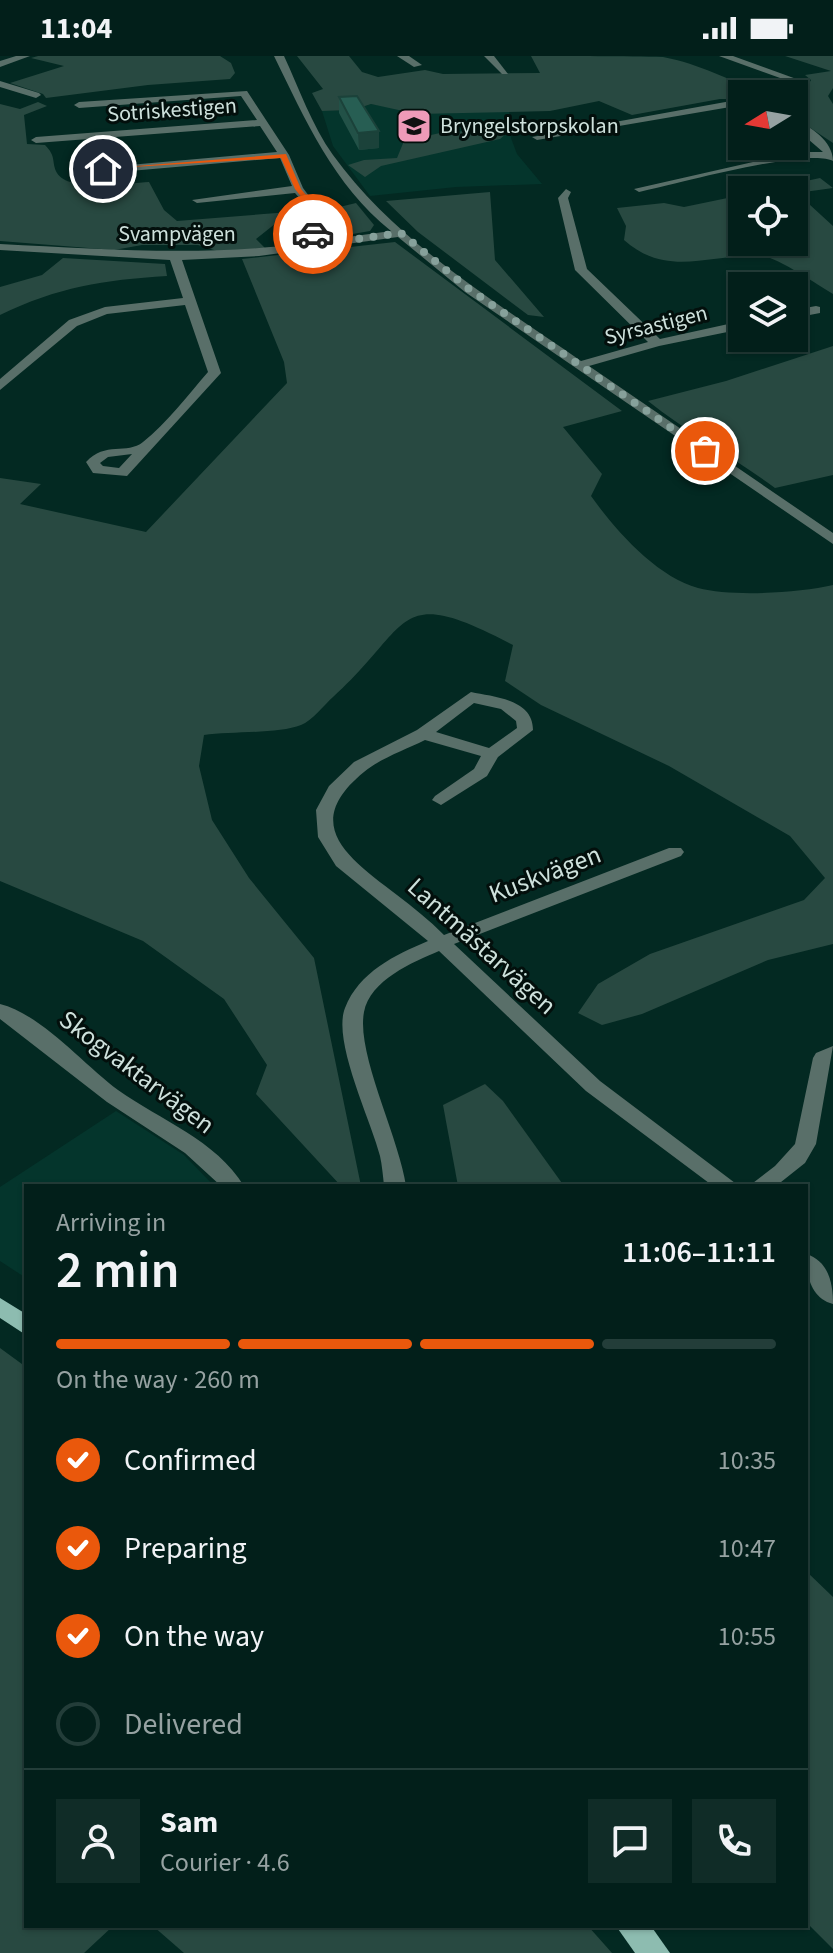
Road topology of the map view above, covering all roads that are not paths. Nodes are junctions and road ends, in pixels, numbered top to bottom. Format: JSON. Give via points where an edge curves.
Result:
{"nodes":[{"id":1,"x":25,"y":56,"type":"edge"},
{"id":2,"x":279,"y":56,"type":"edge"},
{"id":3,"x":402,"y":56,"type":"edge"},
{"id":4,"x":489,"y":56,"type":"edge"},
{"id":5,"x":724,"y":56,"type":"edge"},
{"id":6,"x":0,"y":64,"type":"edge"},
{"id":7,"x":417,"y":65,"type":"dead end"},
{"id":8,"x":505,"y":72,"type":"dead end"},
{"id":9,"x":794,"y":80,"type":"edge"},
{"id":10,"x":0,"y":84,"type":"edge"},
{"id":11,"x":36,"y":95,"type":"dead end"},
{"id":12,"x":728,"y":104,"type":"edge"},
{"id":13,"x":79,"y":105,"type":"dead end"},
{"id":14,"x":263,"y":123,"type":"junction"},
{"id":15,"x":808,"y":132,"type":"edge"},
{"id":16,"x":537,"y":137,"type":"dead end"},
{"id":17,"x":36,"y":140,"type":"dead end"},
{"id":18,"x":284,"y":155,"type":"junction"},
{"id":19,"x":832,"y":157,"type":"edge"},
{"id":20,"x":84,"y":172,"type":"dead end"},
{"id":21,"x":298,"y":189,"type":"junction"},
{"id":22,"x":639,"y":189,"type":"dead end"},
{"id":23,"x":566,"y":192,"type":"dead end"},
{"id":24,"x":197,"y":200,"type":"dead end"},
{"id":25,"x":401,"y":233,"type":"junction"},
{"id":26,"x":313,"y":245,"type":"junction"},
{"id":27,"x":1,"y":248,"type":"edge"},
{"id":28,"x":175,"y":257,"type":"junction"},
{"id":29,"x":187,"y":301,"type":"junction"},
{"id":30,"x":816,"y":310,"type":"dead end"},
{"id":31,"x":808,"y":311,"type":"edge"},
{"id":32,"x":728,"y":328,"type":"edge"},
{"id":33,"x":657,"y":343,"type":"junction"},
{"id":34,"x":580,"y":365,"type":"junction"},
{"id":35,"x":0,"y":386,"type":"edge"},
{"id":36,"x":145,"y":448,"type":"dead end"},
{"id":37,"x":832,"y":537,"type":"edge"},
{"id":38,"x":423,"y":734,"type":"junction"},
{"id":39,"x":491,"y":754,"type":"junction"},
{"id":40,"x":441,"y":800,"type":"dead end"},
{"id":41,"x":675,"y":852,"type":"dead end"},
{"id":42,"x":440,"y":943,"type":"junction"},
{"id":43,"x":0,"y":1010,"type":"edge"},
{"id":44,"x":833,"y":1053,"type":"edge"},
{"id":45,"x":231,"y":1184,"type":"edge"},
{"id":46,"x":395,"y":1184,"type":"edge"},
{"id":47,"x":725,"y":1184,"type":"edge"},
{"id":48,"x":764,"y":1184,"type":"edge"},
{"id":49,"x":808,"y":1265,"type":"edge"},
{"id":50,"x":833,"y":1296,"type":"edge"},
{"id":51,"x":0,"y":1306,"type":"edge"},
{"id":52,"x":24,"y":1324,"type":"edge"},
{"id":53,"x":633,"y":1928,"type":"edge"},
{"id":54,"x":655,"y":1953,"type":"edge"}],
"edges":[{"from":1,"to":6,"type":"street"},
{"from":2,"to":25,"type":"street","via":[[327,154],[379,216]]},
{"from":3,"to":7,"type":"street"},
{"from":4,"to":8,"type":"street"},
{"from":5,"to":9,"type":"street"},
{"from":10,"to":11,"type":"street"},
{"from":12,"to":16,"type":"street"},
{"from":13,"to":14,"type":"street","via":[[244,93]]},
{"from":14,"to":17,"type":"street","name":"Sotriskestigen"},
{"from":14,"to":18,"type":"street"},
{"from":15,"to":19,"type":"street"},
{"from":18,"to":20,"type":"street"},
{"from":18,"to":21,"type":"street"},
{"from":19,"to":22,"type":"street","via":[[797,155]]},
{"from":21,"to":24,"type":"street"},
{"from":21,"to":26,"type":"street","via":[[313,208]]},
{"from":23,"to":33,"type":"street","via":[[563,198],[581,270]]},
{"from":25,"to":26,"type":"street","name":"Svampvägen"},
{"from":25,"to":34,"type":"street","via":[[469,289]]},
{"from":26,"to":28,"type":"street","name":"Svampvägen"},
{"from":27,"to":28,"type":"street","name":"Svampvägen"},
{"from":28,"to":29,"type":"street"},
{"from":29,"to":35,"type":"street","via":[[105,311],[73,323]]},
{"from":29,"to":36,"type":"street","via":[[215,373]]},
{"from":30,"to":31,"type":"street"},
{"from":32,"to":33,"type":"street","name":"Syrsastigen"},
{"from":33,"to":34,"type":"street","name":"Syrsastigen"},
{"from":34,"to":37,"type":"street"},
{"from":38,"to":39,"type":"street"},
{"from":38,"to":39,"type":"street","name":"Lantmästarvägen","via":[[471,697],[523,714],[525,730]]},
{"from":38,"to":42,"type":"street","name":"Lantmästarvägen","via":[[360,766],[335,790],[325,810],[327,837],[342,862]]},
{"from":39,"to":40,"type":"street","name":"Lantmästarvägen","via":[[481,772]]},
{"from":41,"to":42,"type":"street","name":"Kuskvägen"},
{"from":42,"to":46,"type":"street","name":"Kuskvägen","via":[[399,961],[371,983],[354,1010],[355,1048]]},
{"from":42,"to":47,"type":"street","name":"Lantmästarvägen","via":[[593,1086]]},
{"from":43,"to":45,"type":"street","name":"Skogvaktarvägen","via":[[41,1034],[114,1096],[184,1140]]},
{"from":44,"to":48,"type":"street","via":[[823,1058],[814,1082],[816,1122],[808,1149],[788,1171]]},
{"from":49,"to":50,"type":"street"},
{"from":51,"to":52,"type":"main road"},
{"from":53,"to":54,"type":"main road"}]}
